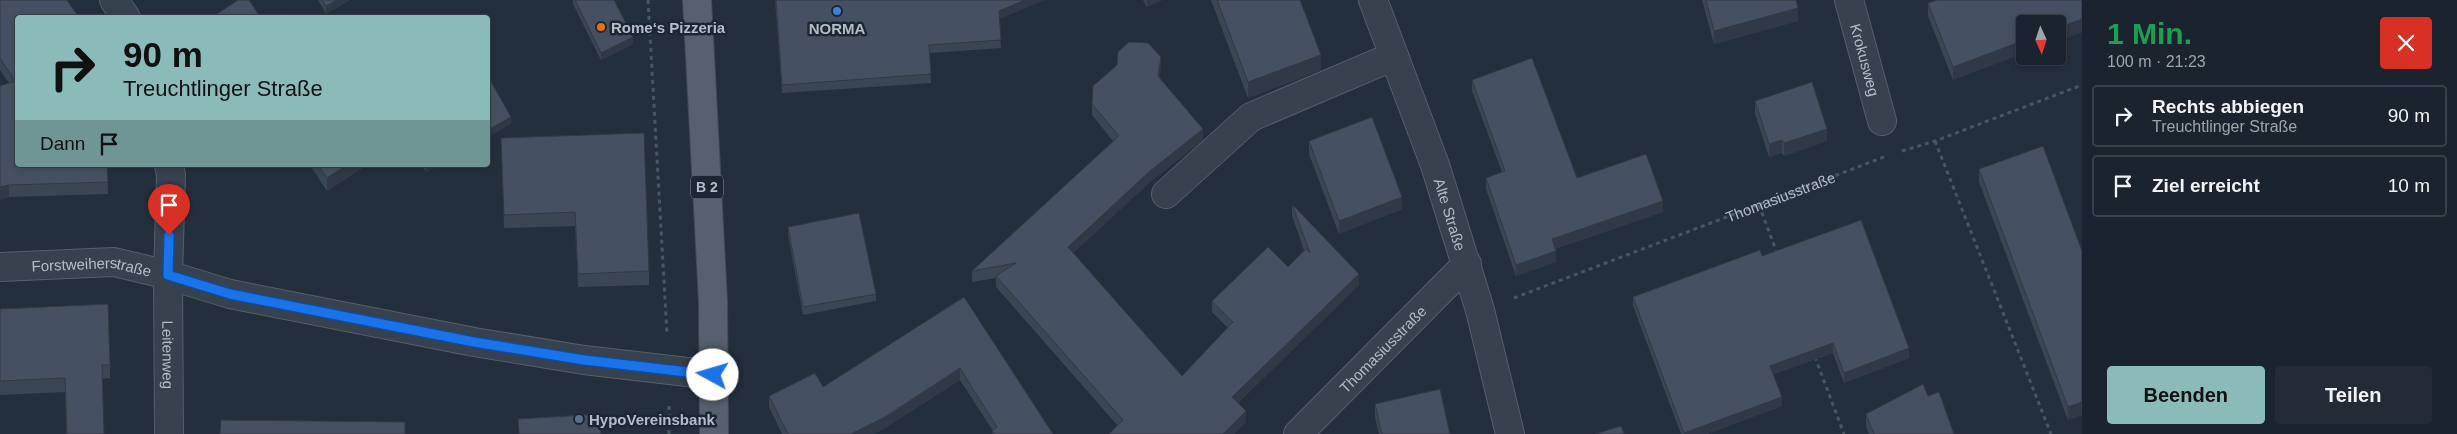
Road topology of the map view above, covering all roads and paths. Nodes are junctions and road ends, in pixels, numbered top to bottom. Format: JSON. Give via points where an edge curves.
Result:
{"nodes":[{"id":1,"x":114,"y":0,"type":"edge"},
{"id":2,"x":648,"y":0,"type":"edge"},
{"id":3,"x":696,"y":0,"type":"edge"},
{"id":4,"x":1373,"y":0,"type":"edge"},
{"id":5,"x":1849,"y":0,"type":"edge"},
{"id":6,"x":124,"y":15,"type":"edge"},
{"id":7,"x":1394,"y":56,"type":"junction"},
{"id":8,"x":2082,"y":85,"type":"edge"},
{"id":9,"x":1882,"y":121,"type":"dead end"},
{"id":10,"x":1935,"y":141,"type":"junction"},
{"id":11,"x":1900,"y":152,"type":"dead end"},
{"id":12,"x":1891,"y":155,"type":"dead end"},
{"id":13,"x":169,"y":167,"type":"edge"},
{"id":14,"x":1166,"y":194,"type":"dead end"},
{"id":15,"x":1759,"y":205,"type":"junction"},
{"id":16,"x":1779,"y":260,"type":"edge"},
{"id":17,"x":1466,"y":264,"type":"junction"},
{"id":18,"x":0,"y":267,"type":"edge"},
{"id":19,"x":168,"y":275,"type":"junction"},
{"id":20,"x":1480,"y":310,"type":"junction"},
{"id":21,"x":1813,"y":351,"type":"edge"},
{"id":22,"x":669,"y":370,"type":"junction"},
{"id":23,"x":713,"y":375,"type":"junction"},
{"id":24,"x":169,"y":434,"type":"edge"},
{"id":25,"x":669,"y":434,"type":"edge"},
{"id":26,"x":714,"y":434,"type":"edge"},
{"id":27,"x":1298,"y":434,"type":"edge"},
{"id":28,"x":1510,"y":434,"type":"edge"},
{"id":29,"x":1844,"y":434,"type":"edge"},
{"id":30,"x":2051,"y":434,"type":"edge"}],
"edges":[{"from":1,"to":6,"type":"street"},
{"from":2,"to":22,"type":"path"},
{"from":3,"to":23,"type":"main road","number":"B 2","via":[[713,301]]},
{"from":4,"to":7,"type":"street","name":"Alte Straße"},
{"from":5,"to":9,"type":"street","name":"Krokusweg"},
{"from":7,"to":14,"type":"street","via":[[1250,117]]},
{"from":7,"to":17,"type":"street","name":"Alte Straße","via":[[1435,165]]},
{"from":8,"to":10,"type":"path"},
{"from":10,"to":11,"type":"path"},
{"from":10,"to":30,"type":"path"},
{"from":12,"to":15,"type":"path","name":"Thomasiusstraße"},
{"from":13,"to":19,"type":"street","name":"Leitenweg"},
{"from":15,"to":16,"type":"path"},
{"from":15,"to":20,"type":"path","name":"Thomasiusstraße"},
{"from":17,"to":20,"type":"street","name":"Alte Straße"},
{"from":17,"to":27,"type":"street","name":"Thomasiusstraße"},
{"from":18,"to":19,"type":"street","name":"Forstweiherstraße","via":[[114,262]]},
{"from":19,"to":22,"type":"street","name":"Forstweiherstraße","via":[[230,294],[474,342]]},
{"from":19,"to":24,"type":"street","name":"Leitenweg"},
{"from":20,"to":28,"type":"street","name":"Alte Straße"},
{"from":21,"to":29,"type":"path"},
{"from":22,"to":23,"type":"street","name":"Forstweiherstraße"},
{"from":22,"to":25,"type":"path"},
{"from":23,"to":26,"type":"main road","number":"B 2"}]}
